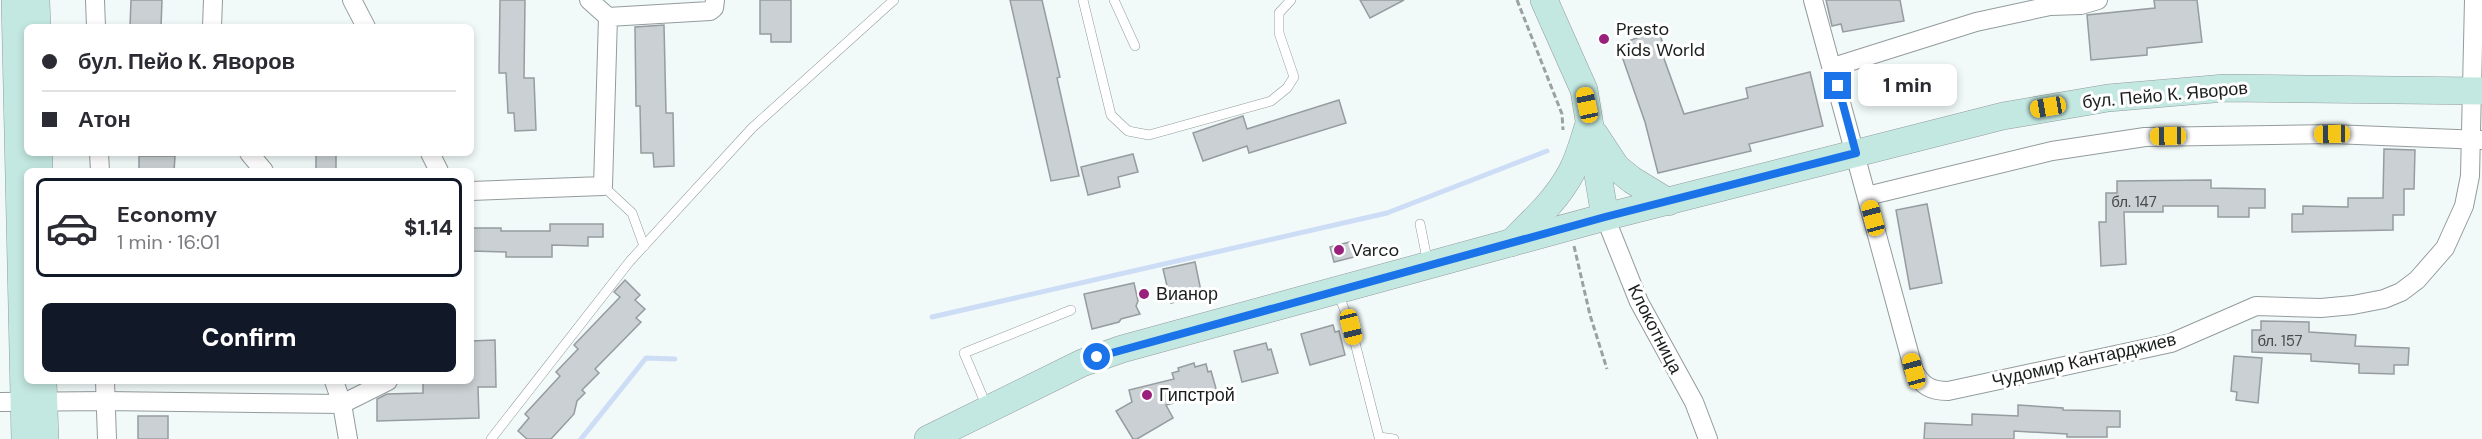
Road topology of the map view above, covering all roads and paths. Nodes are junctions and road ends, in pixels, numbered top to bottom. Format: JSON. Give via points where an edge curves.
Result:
{"nodes":[{"id":1,"x":15,"y":0,"type":"edge"},
{"id":2,"x":36,"y":0,"type":"edge"},
{"id":3,"x":96,"y":0,"type":"edge"},
{"id":4,"x":213,"y":0,"type":"edge"},
{"id":5,"x":352,"y":0,"type":"edge"},
{"id":6,"x":589,"y":0,"type":"edge"},
{"id":7,"x":715,"y":0,"type":"edge"},
{"id":8,"x":894,"y":0,"type":"edge"},
{"id":9,"x":1083,"y":0,"type":"edge"},
{"id":10,"x":1114,"y":0,"type":"edge"},
{"id":11,"x":1291,"y":0,"type":"edge"},
{"id":12,"x":1517,"y":0,"type":"edge"},
{"id":13,"x":1544,"y":0,"type":"edge"},
{"id":14,"x":1813,"y":0,"type":"edge"},
{"id":15,"x":2098,"y":0,"type":"edge"},
{"id":16,"x":2474,"y":0,"type":"edge"},
{"id":17,"x":608,"y":17,"type":"junction"},
{"id":18,"x":36,"y":24,"type":"edge"},
{"id":19,"x":96,"y":24,"type":"edge"},
{"id":20,"x":212,"y":24,"type":"edge"},
{"id":21,"x":364,"y":24,"type":"edge"},
{"id":22,"x":1135,"y":46,"type":"dead end"},
{"id":23,"x":1833,"y":67,"type":"junction"},
{"id":24,"x":2477,"y":91,"type":"edge"},
{"id":25,"x":1589,"y":126,"type":"junction"},
{"id":26,"x":1563,"y":134,"type":"dead end"},
{"id":27,"x":2477,"y":140,"type":"edge"},
{"id":28,"x":1856,"y":153,"type":"junction"},
{"id":29,"x":252,"y":156,"type":"edge"},
{"id":30,"x":262,"y":168,"type":"edge"},
{"id":31,"x":603,"y":186,"type":"junction"},
{"id":32,"x":474,"y":191,"type":"edge"},
{"id":33,"x":1867,"y":196,"type":"junction"},
{"id":34,"x":1668,"y":202,"type":"junction"},
{"id":35,"x":1605,"y":217,"type":"junction"},
{"id":36,"x":1420,"y":224,"type":"dead end"},
{"id":37,"x":1571,"y":227,"type":"junction"},
{"id":38,"x":1510,"y":244,"type":"junction"},
{"id":39,"x":644,"y":246,"type":"junction"},
{"id":40,"x":1429,"y":266,"type":"junction"},
{"id":41,"x":24,"y":275,"type":"edge"},
{"id":42,"x":1337,"y":291,"type":"junction"},
{"id":43,"x":1071,"y":310,"type":"dead end"},
{"id":44,"x":1607,"y":369,"type":"dead end"},
{"id":45,"x":105,"y":384,"type":"edge"},
{"id":46,"x":335,"y":384,"type":"edge"},
{"id":47,"x":382,"y":384,"type":"edge"},
{"id":48,"x":28,"y":397,"type":"edge"},
{"id":49,"x":105,"y":400,"type":"junction"},
{"id":50,"x":342,"y":404,"type":"junction"},
{"id":51,"x":987,"y":410,"type":"junction"},
{"id":52,"x":25,"y":439,"type":"edge"},
{"id":53,"x":45,"y":439,"type":"edge"},
{"id":54,"x":107,"y":439,"type":"edge"},
{"id":55,"x":348,"y":439,"type":"edge"},
{"id":56,"x":491,"y":439,"type":"edge"},
{"id":57,"x":928,"y":439,"type":"edge"},
{"id":58,"x":1394,"y":439,"type":"edge"},
{"id":59,"x":1708,"y":439,"type":"edge"}],
"edges":[{"from":1,"to":41,"type":"street"},
{"from":2,"to":18,"type":"street"},
{"from":3,"to":19,"type":"street"},
{"from":4,"to":20,"type":"street"},
{"from":5,"to":21,"type":"street"},
{"from":6,"to":17,"type":"street"},
{"from":7,"to":17,"type":"street","via":[[710,10]]},
{"from":8,"to":39,"type":"lane","via":[[752,128]]},
{"from":9,"to":11,"type":"lane","via":[[1111,115],[1128,131],[1149,135],[1271,101],[1287,88],[1294,77],[1279,33],[1279,13]]},
{"from":10,"to":22,"type":"lane"},
{"from":12,"to":26,"type":"path","via":[[1562,114]]},
{"from":13,"to":25,"type":"street","via":[[1584,90]]},
{"from":14,"to":23,"type":"street","name":"Чудомир Кантарджиев"},
{"from":15,"to":23,"type":"street","via":[[1977,22]]},
{"from":16,"to":24,"type":"street","name":"Чудомир Кантарджиев"},
{"from":17,"to":31,"type":"street"},
{"from":23,"to":28,"type":"street","name":"Чудомир Кантарджиев"},
{"from":24,"to":27,"type":"street","name":"Чудомир Кантарджиев"},
{"from":24,"to":28,"type":"street","name":"бул. Пейо К. Яворов","via":[[2261,88],[2144,94],[2003,116]]},
{"from":25,"to":34,"type":"street","via":[[1616,166]]},
{"from":25,"to":35,"type":"street"},
{"from":25,"to":38,"type":"street","via":[[1572,171],[1560,190]]},
{"from":27,"to":33,"type":"street","via":[[2332,134],[2145,137],[2052,151]]},
{"from":27,"to":33,"type":"street","name":"Чудомир Кантарджиев","via":[[2464,206],[2445,248],[2401,292],[2353,306],[2256,306],[2171,343],[1948,391],[1925,386],[1914,371]]},
{"from":28,"to":33,"type":"street","name":"Чудомир Кантарджиев"},
{"from":28,"to":34,"type":"street","name":"бул. Пейо К. Яворов"},
{"from":29,"to":30,"type":"street"},
{"from":31,"to":32,"type":"street"},
{"from":31,"to":39,"type":"lane","via":[[632,213]]},
{"from":34,"to":35,"type":"street","name":"бул. Пейо К. Яворов"},
{"from":35,"to":37,"type":"street","name":"бул. Пейо К. Яворов"},
{"from":35,"to":59,"type":"street","name":"Клокотница","via":[[1639,302],[1694,402]]},
{"from":36,"to":40,"type":"lane"},
{"from":37,"to":38,"type":"street","name":"бул. Пейо К. Яворов"},
{"from":37,"to":44,"type":"path","via":[[1585,296]]},
{"from":38,"to":40,"type":"street","name":"бул. Пейо К. Яворов"},
{"from":39,"to":56,"type":"lane"},
{"from":40,"to":42,"type":"street","name":"бул. Пейо К. Яворов"},
{"from":42,"to":51,"type":"street","name":"бул. Пейо К. Яворов","via":[[1102,355]]},
{"from":42,"to":58,"type":"lane","via":[[1351,327],[1379,437]]},
{"from":43,"to":51,"type":"lane","via":[[964,353]]},
{"from":45,"to":49,"type":"street"},
{"from":46,"to":50,"type":"street"},
{"from":47,"to":50,"type":"street"},
{"from":48,"to":49,"type":"street"},
{"from":48,"to":52,"type":"street"},
{"from":48,"to":53,"type":"street"},
{"from":49,"to":50,"type":"street"},
{"from":49,"to":54,"type":"street"},
{"from":50,"to":55,"type":"street"},
{"from":51,"to":57,"type":"street","name":"бул. Пейо К. Яворов"}]}
